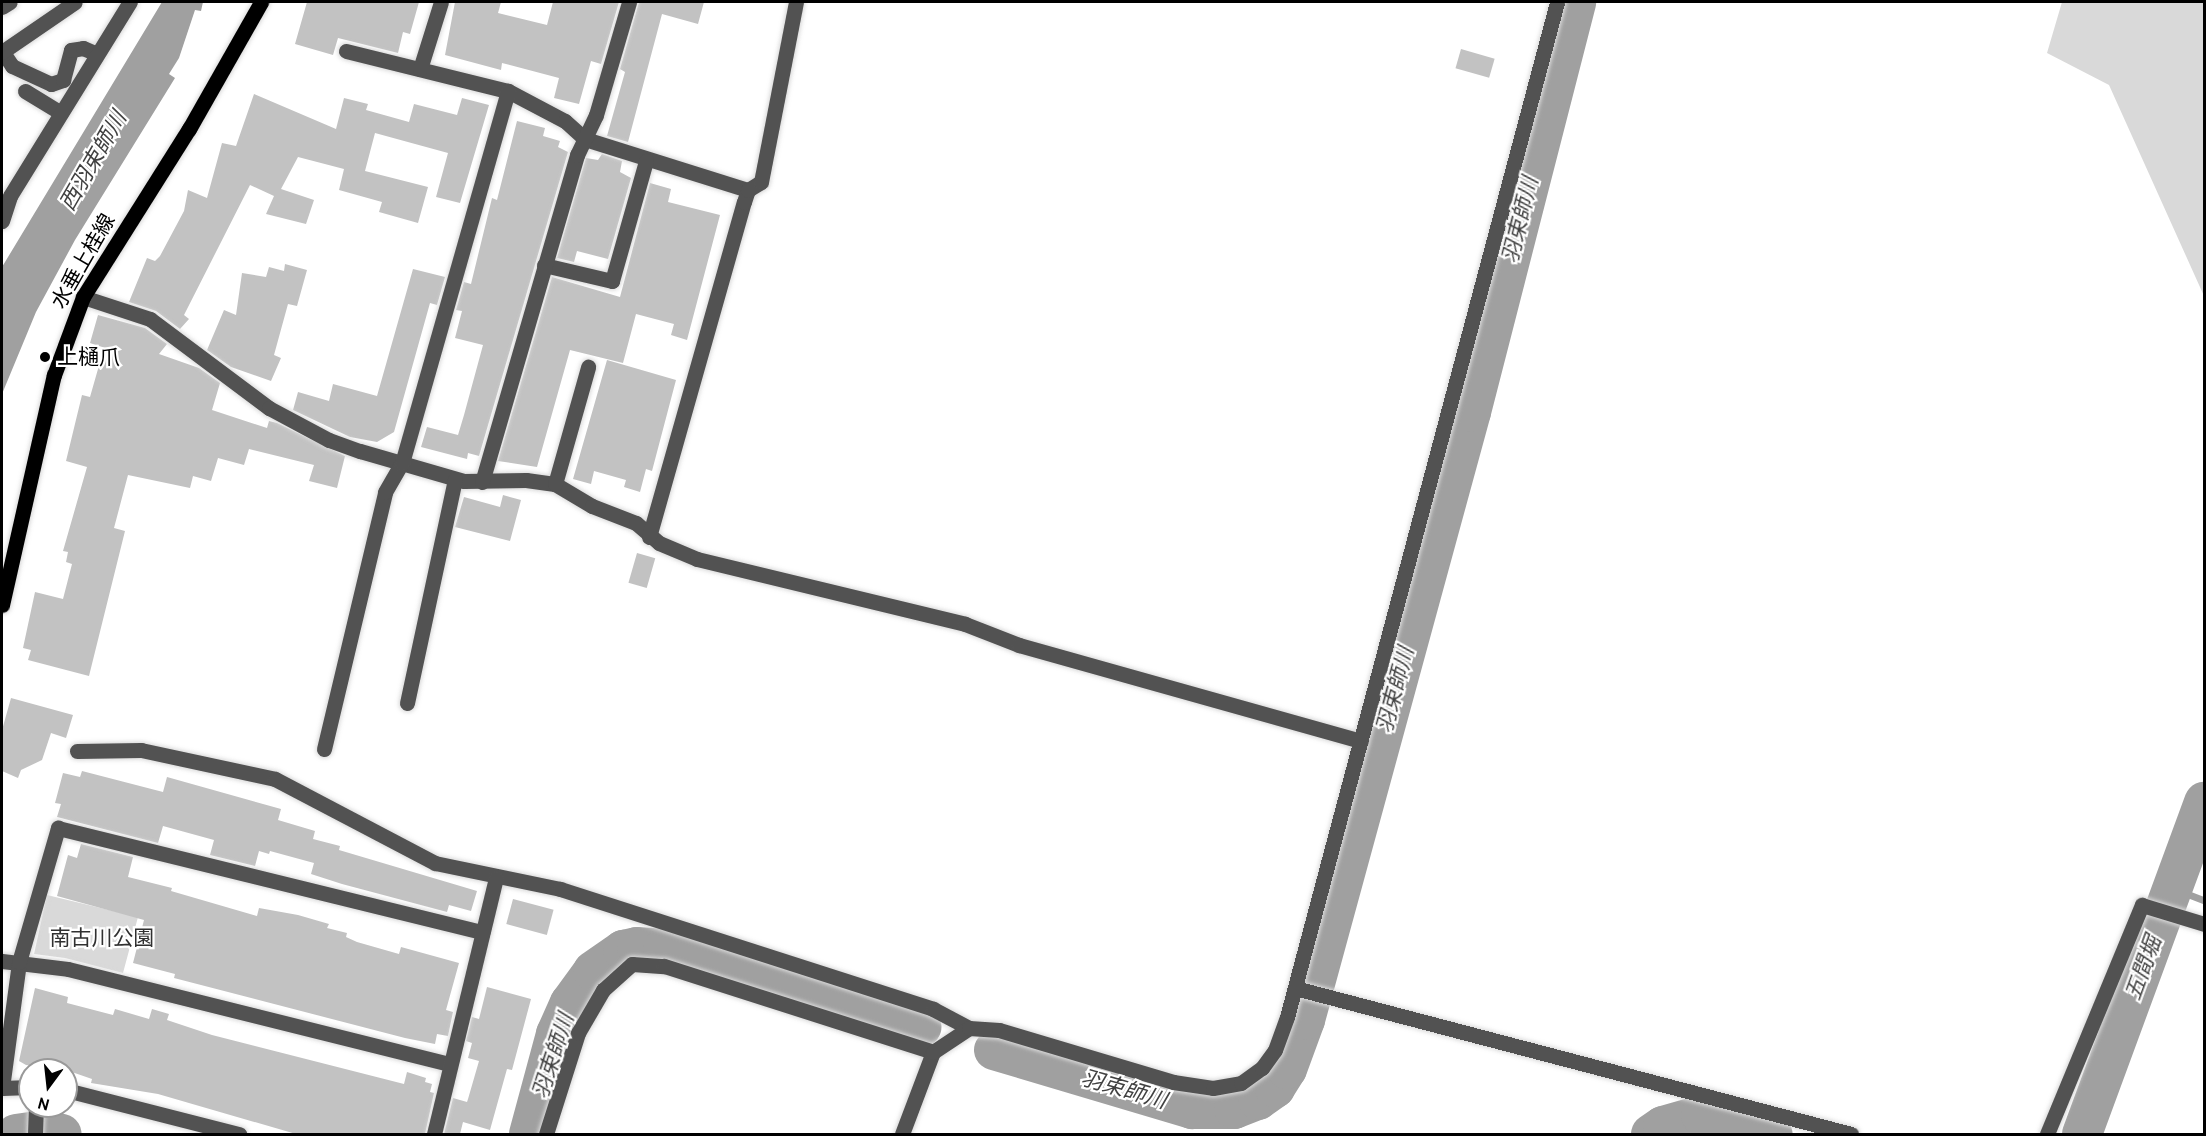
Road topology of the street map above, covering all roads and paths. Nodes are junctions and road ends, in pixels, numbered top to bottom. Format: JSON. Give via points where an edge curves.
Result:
{"nodes":[{"id":1,"x":75,"y":2,"type":"edge"},
{"id":2,"x":130,"y":2,"type":"edge"},
{"id":3,"x":261,"y":2,"type":"edge"},
{"id":4,"x":441,"y":2,"type":"edge"},
{"id":5,"x":629,"y":2,"type":"edge"},
{"id":6,"x":796,"y":2,"type":"edge"},
{"id":7,"x":1557,"y":2,"type":"edge"},
{"id":8,"x":346,"y":51,"type":"dead end"},
{"id":9,"x":2,"y":52,"type":"edge"},
{"id":10,"x":98,"y":54,"type":"junction"},
{"id":11,"x":420,"y":69,"type":"junction"},
{"id":12,"x":25,"y":91,"type":"dead end"},
{"id":13,"x":508,"y":91,"type":"junction"},
{"id":14,"x":61,"y":113,"type":"junction"},
{"id":15,"x":585,"y":139,"type":"junction"},
{"id":16,"x":646,"y":161,"type":"junction"},
{"id":17,"x":748,"y":190,"type":"junction"},
{"id":18,"x":2,"y":221,"type":"edge"},
{"id":19,"x":544,"y":265,"type":"junction"},
{"id":20,"x":83,"y":297,"type":"junction"},
{"id":21,"x":588,"y":367,"type":"dead end"},
{"id":22,"x":402,"y":463,"type":"junction"},
{"id":23,"x":455,"y":478,"type":"junction"},
{"id":24,"x":482,"y":483,"type":"junction"},
{"id":25,"x":555,"y":484,"type":"junction"},
{"id":26,"x":649,"y":537,"type":"junction"},
{"id":27,"x":2,"y":605,"type":"edge"},
{"id":28,"x":407,"y":703,"type":"dead end"},
{"id":29,"x":1361,"y":741,"type":"junction"},
{"id":30,"x":324,"y":749,"type":"dead end"},
{"id":31,"x":77,"y":751,"type":"dead end"},
{"id":32,"x":496,"y":878,"type":"junction"},
{"id":33,"x":2198,"y":921,"type":"edge"},
{"id":34,"x":482,"y":932,"type":"junction"},
{"id":35,"x":2,"y":961,"type":"edge"},
{"id":36,"x":19,"y":962,"type":"junction"},
{"id":37,"x":1295,"y":988,"type":"junction"},
{"id":38,"x":969,"y":1028,"type":"junction"},
{"id":39,"x":933,"y":1052,"type":"junction"},
{"id":40,"x":450,"y":1064,"type":"junction"},
{"id":41,"x":18,"y":1087,"type":"edge"},
{"id":42,"x":2,"y":1088,"type":"edge"},
{"id":43,"x":78,"y":1093,"type":"edge"},
{"id":44,"x":36,"y":1118,"type":"edge"},
{"id":45,"x":35,"y":1134,"type":"edge"},
{"id":46,"x":239,"y":1134,"type":"edge"},
{"id":47,"x":434,"y":1134,"type":"edge"},
{"id":48,"x":546,"y":1134,"type":"edge"},
{"id":49,"x":902,"y":1134,"type":"edge"},
{"id":50,"x":1851,"y":1134,"type":"edge"},
{"id":51,"x":2047,"y":1134,"type":"edge"}],
"edges":[{"from":1,"to":9,"type":"street"},
{"from":2,"to":10,"type":"street"},
{"from":3,"to":20,"type":"main road","name":"水垂上桂線","via":[[189,129]]},
{"from":4,"to":11,"type":"street"},
{"from":5,"to":15,"type":"street","via":[[596,115]]},
{"from":6,"to":17,"type":"street","via":[[761,182]]},
{"from":7,"to":29,"type":"street"},
{"from":8,"to":11,"type":"street"},
{"from":9,"to":10,"type":"street","via":[[12,66],[51,84],[63,80],[71,50],[83,48]]},
{"from":10,"to":14,"type":"street"},
{"from":11,"to":13,"type":"street"},
{"from":12,"to":14,"type":"street"},
{"from":13,"to":15,"type":"street","via":[[565,121]]},
{"from":13,"to":22,"type":"street"},
{"from":14,"to":18,"type":"street","via":[[10,196]]},
{"from":15,"to":16,"type":"street"},
{"from":15,"to":19,"type":"street"},
{"from":16,"to":17,"type":"street"},
{"from":16,"to":19,"type":"street","via":[[612,281]]},
{"from":17,"to":26,"type":"street"},
{"from":19,"to":24,"type":"street"},
{"from":20,"to":22,"type":"street","via":[[150,319],[269,408],[329,440]]},
{"from":20,"to":27,"type":"main road","name":"水垂上桂線","via":[[54,375]]},
{"from":21,"to":25,"type":"street"},
{"from":22,"to":23,"type":"street"},
{"from":22,"to":30,"type":"street","via":[[385,492]]},
{"from":23,"to":24,"type":"street"},
{"from":23,"to":28,"type":"street"},
{"from":24,"to":25,"type":"street","via":[[526,480]]},
{"from":25,"to":26,"type":"street","via":[[592,506],[636,523]]},
{"from":26,"to":29,"type":"street","via":[[697,559],[965,624],[1019,645]]},
{"from":29,"to":37,"type":"street"},
{"from":31,"to":32,"type":"street","via":[[141,750],[275,779],[435,863]]},
{"from":32,"to":34,"type":"street"},
{"from":32,"to":38,"type":"street","via":[[571,893],[933,1009]]},
{"from":33,"to":51,"type":"street","via":[[2142,905]]},
{"from":34,"to":36,"type":"street","via":[[58,828]]},
{"from":34,"to":40,"type":"street"},
{"from":35,"to":36,"type":"street"},
{"from":36,"to":40,"type":"street","via":[[68,969]]},
{"from":36,"to":42,"type":"street"},
{"from":37,"to":38,"type":"street","via":[[1275,1050],[1262,1068],[1241,1083],[1213,1088],[1173,1082],[999,1030]]},
{"from":37,"to":50,"type":"street"},
{"from":38,"to":39,"type":"street"},
{"from":39,"to":48,"type":"street","via":[[664,966],[632,964],[603,990],[578,1033]]},
{"from":39,"to":49,"type":"street"},
{"from":40,"to":47,"type":"street"},
{"from":41,"to":42,"type":"street"},
{"from":43,"to":46,"type":"street"},
{"from":44,"to":45,"type":"street"}]}
